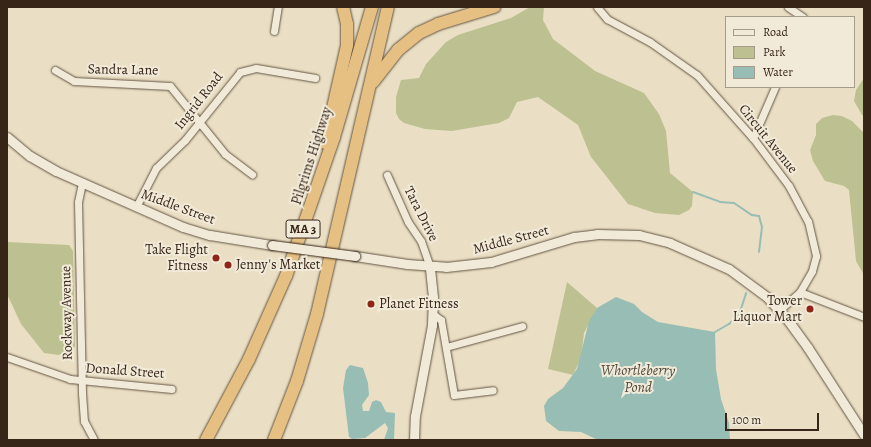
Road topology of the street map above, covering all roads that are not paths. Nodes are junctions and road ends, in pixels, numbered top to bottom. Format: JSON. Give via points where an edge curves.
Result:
{"nodes":[{"id":1,"x":278,"y":7,"type":"edge"},
{"id":2,"x":343,"y":7,"type":"edge"},
{"id":3,"x":372,"y":7,"type":"edge"},
{"id":4,"x":388,"y":7,"type":"edge"},
{"id":5,"x":494,"y":7,"type":"edge"},
{"id":6,"x":597,"y":7,"type":"edge"},
{"id":7,"x":788,"y":7,"type":"edge"},
{"id":8,"x":801,"y":16,"type":"edge"},
{"id":9,"x":274,"y":31,"type":"dead end"},
{"id":10,"x":55,"y":70,"type":"dead end"},
{"id":11,"x":315,"y":78,"type":"dead end"},
{"id":12,"x":371,"y":84,"type":"junction"},
{"id":13,"x":775,"y":88,"type":"edge"},
{"id":14,"x":200,"y":121,"type":"junction"},
{"id":15,"x":7,"y":137,"type":"edge"},
{"id":16,"x":753,"y":138,"type":"junction"},
{"id":17,"x":252,"y":174,"type":"dead end"},
{"id":18,"x":386,"y":175,"type":"dead end"},
{"id":19,"x":82,"y":183,"type":"junction"},
{"id":20,"x":136,"y":207,"type":"junction"},
{"id":21,"x":301,"y":234,"type":"junction"},
{"id":22,"x":430,"y":267,"type":"junction"},
{"id":23,"x":800,"y":292,"type":"junction"},
{"id":24,"x":780,"y":310,"type":"junction"},
{"id":25,"x":433,"y":314,"type":"junction"},
{"id":26,"x":864,"y":317,"type":"edge"},
{"id":27,"x":522,"y":326,"type":"dead end"},
{"id":28,"x":446,"y":347,"type":"junction"},
{"id":29,"x":7,"y":357,"type":"edge"},
{"id":30,"x":81,"y":381,"type":"junction"},
{"id":31,"x":172,"y":389,"type":"dead end"},
{"id":32,"x":493,"y":390,"type":"dead end"},
{"id":33,"x":864,"y":435,"type":"edge"},
{"id":34,"x":94,"y":440,"type":"edge"},
{"id":35,"x":206,"y":440,"type":"edge"},
{"id":36,"x":274,"y":440,"type":"edge"},
{"id":37,"x":414,"y":440,"type":"edge"}],
"edges":[{"from":1,"to":9,"type":"street"},
{"from":2,"to":21,"type":"highway","via":[[348,29],[345,58]]},
{"from":3,"to":21,"type":"highway","name":"Pilgrims Highway","number":"MA 3","via":[[338,126]]},
{"from":4,"to":12,"type":"highway","number":"MA 3"},
{"from":5,"to":12,"type":"highway","via":[[438,24],[419,33],[398,50]]},
{"from":6,"to":16,"type":"street","name":"Circuit Avenue","via":[[607,19],[650,42],[697,76]]},
{"from":7,"to":8,"type":"street"},
{"from":10,"to":14,"type":"street","name":"Sandra Lane","via":[[67,79],[79,82],[167,84]]},
{"from":11,"to":14,"type":"street","name":"Ingrid Road","via":[[266,69],[243,70],[235,76]]},
{"from":12,"to":36,"type":"highway","number":"MA 3","via":[[316,320],[293,392]]},
{"from":13,"to":16,"type":"street"},
{"from":14,"to":17,"type":"street","name":"Sandra Lane","via":[[225,154]]},
{"from":14,"to":20,"type":"street","name":"Ingrid Road","via":[[186,140],[156,168]]},
{"from":15,"to":19,"type":"main road","name":"Middle Street","via":[[42,163]]},
{"from":16,"to":23,"type":"street","name":"Circuit Avenue","via":[[789,186],[814,237],[815,263]]},
{"from":18,"to":22,"type":"street","name":"Tara Drive","via":[[408,222],[421,240]]},
{"from":19,"to":20,"type":"main road","name":"Middle Street"},
{"from":19,"to":30,"type":"street","name":"Rockway Avenue","via":[[78,202]]},
{"from":20,"to":22,"type":"main road","name":"Middle Street","bridge":true,"via":[[197,232]]},
{"from":21,"to":35,"type":"highway","name":"Pilgrims Highway","number":"MA 3","via":[[264,328]]},
{"from":22,"to":24,"type":"main road","name":"Middle Street","via":[[491,262],[586,235],[639,235],[670,243],[718,262],[753,285]]},
{"from":22,"to":25,"type":"main road"},
{"from":23,"to":24,"type":"street","name":"Circuit Avenue"},
{"from":23,"to":26,"type":"street"},
{"from":24,"to":33,"type":"main road","name":"Middle Street","via":[[808,348]]},
{"from":25,"to":28,"type":"street","via":[[441,320]]},
{"from":25,"to":37,"type":"main road","via":[[415,416]]},
{"from":27,"to":28,"type":"street"},
{"from":28,"to":32,"type":"street","via":[[454,395]]},
{"from":29,"to":30,"type":"street","name":"Donald Street","via":[[53,376]]},
{"from":30,"to":31,"type":"street","name":"Donald Street","via":[[154,385]]},
{"from":30,"to":34,"type":"street","name":"Rockway Avenue","via":[[83,415]]}]}
